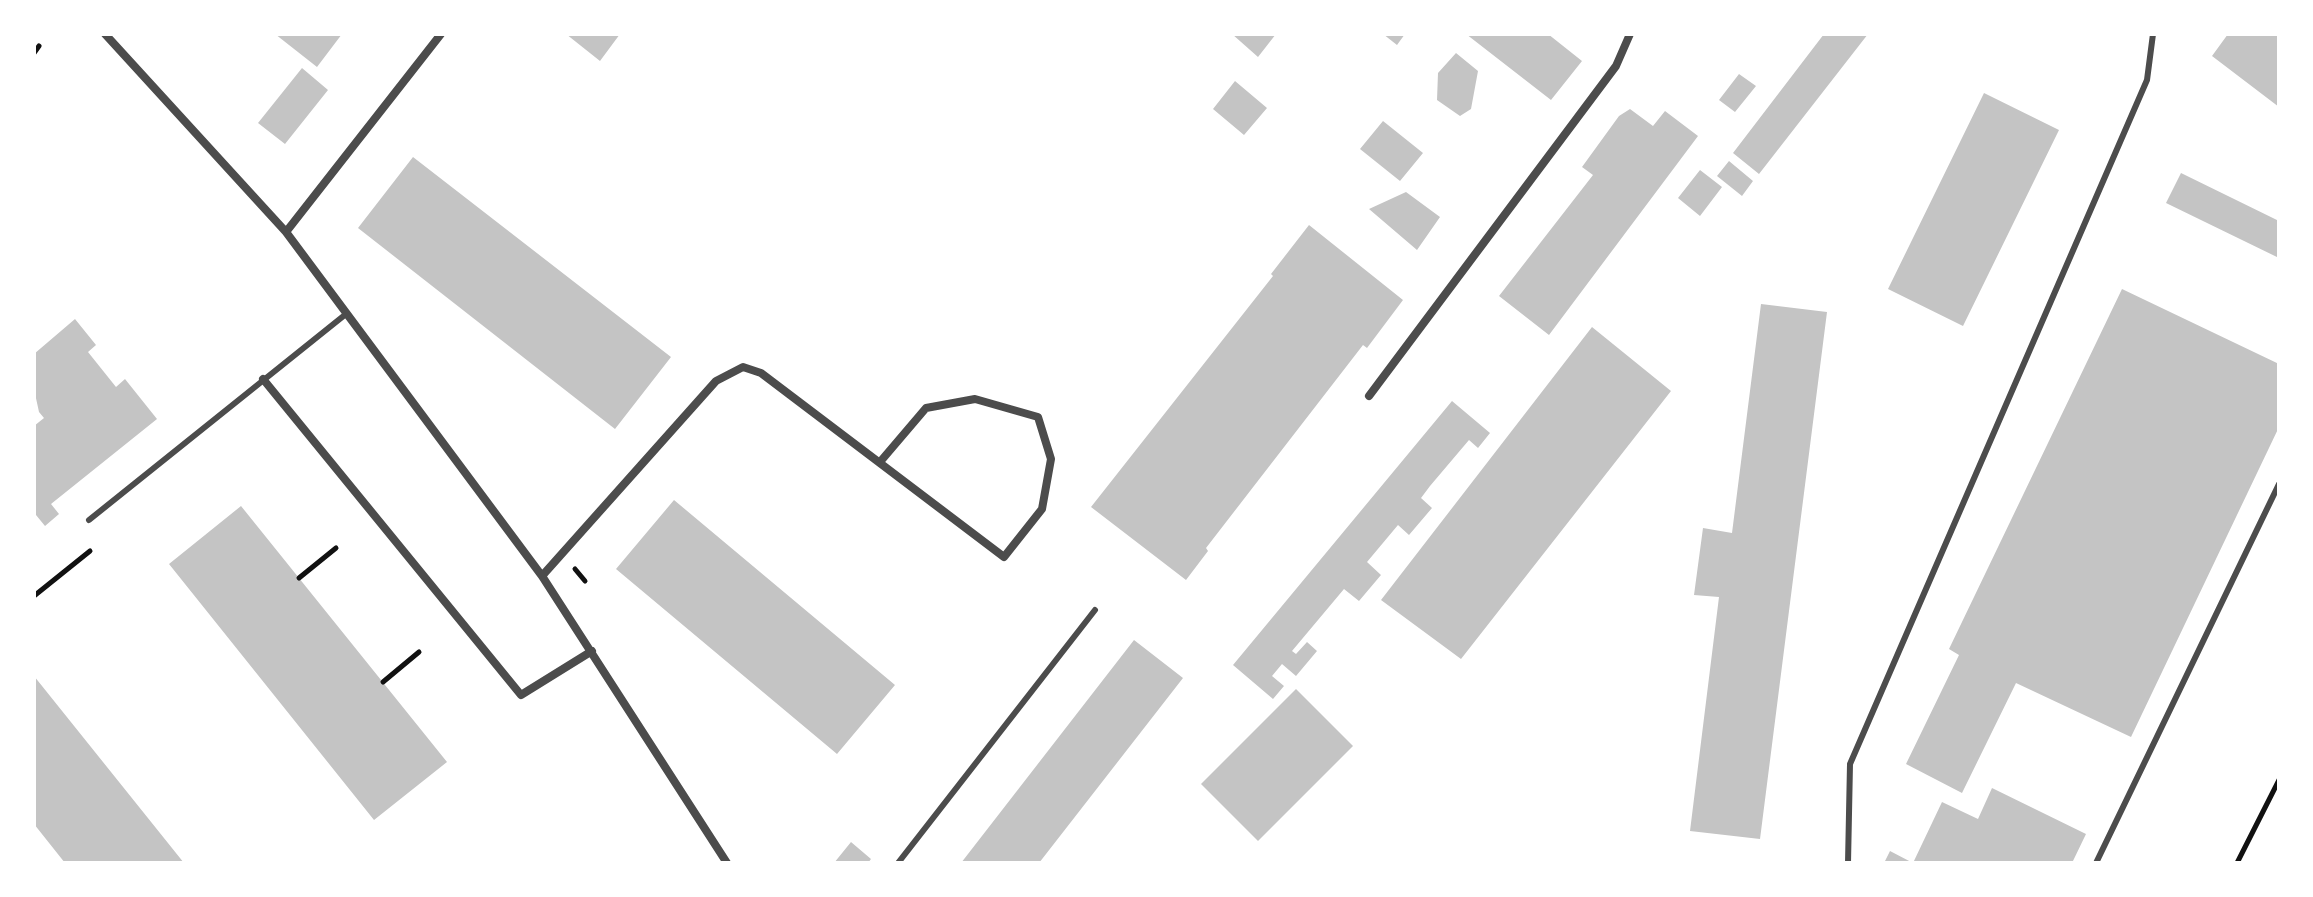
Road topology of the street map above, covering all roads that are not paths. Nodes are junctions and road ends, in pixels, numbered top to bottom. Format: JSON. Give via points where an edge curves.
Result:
{"nodes":[{"id":1,"x":105,"y":34,"type":"edge"},
{"id":2,"x":441,"y":34,"type":"edge"},
{"id":3,"x":1630,"y":34,"type":"edge"},
{"id":4,"x":2153,"y":34,"type":"edge"},
{"id":5,"x":286,"y":232,"type":"junction"},
{"id":6,"x":346,"y":314,"type":"junction"},
{"id":7,"x":263,"y":379,"type":"junction"},
{"id":8,"x":1369,"y":396,"type":"dead end"},
{"id":9,"x":880,"y":462,"type":"junction"},
{"id":10,"x":2279,"y":484,"type":"edge"},
{"id":11,"x":89,"y":520,"type":"dead end"},
{"id":12,"x":542,"y":576,"type":"junction"},
{"id":13,"x":1095,"y":610,"type":"dead end"},
{"id":14,"x":592,"y":651,"type":"junction"},
{"id":15,"x":727,"y":863,"type":"edge"},
{"id":16,"x":898,"y":863,"type":"edge"},
{"id":17,"x":1848,"y":863,"type":"edge"},
{"id":18,"x":2096,"y":863,"type":"edge"}],
"edges":[{"from":1,"to":5,"type":"street"},
{"from":2,"to":5,"type":"street"},
{"from":3,"to":8,"type":"street","via":[[1616,66]]},
{"from":4,"to":17,"type":"lane","via":[[2147,80],[1850,764]]},
{"from":5,"to":6,"type":"street"},
{"from":6,"to":7,"type":"lane"},
{"from":6,"to":12,"type":"street"},
{"from":7,"to":11,"type":"lane"},
{"from":7,"to":14,"type":"street","via":[[521,695]]},
{"from":9,"to":9,"type":"street","via":[[1004,557],[1042,509],[1051,459],[1038,417],[975,399],[926,408]]},
{"from":9,"to":12,"type":"street","via":[[761,373],[743,367],[716,381]]},
{"from":10,"to":18,"type":"lane"},
{"from":12,"to":14,"type":"street"},
{"from":13,"to":16,"type":"lane"},
{"from":14,"to":15,"type":"street"}]}
